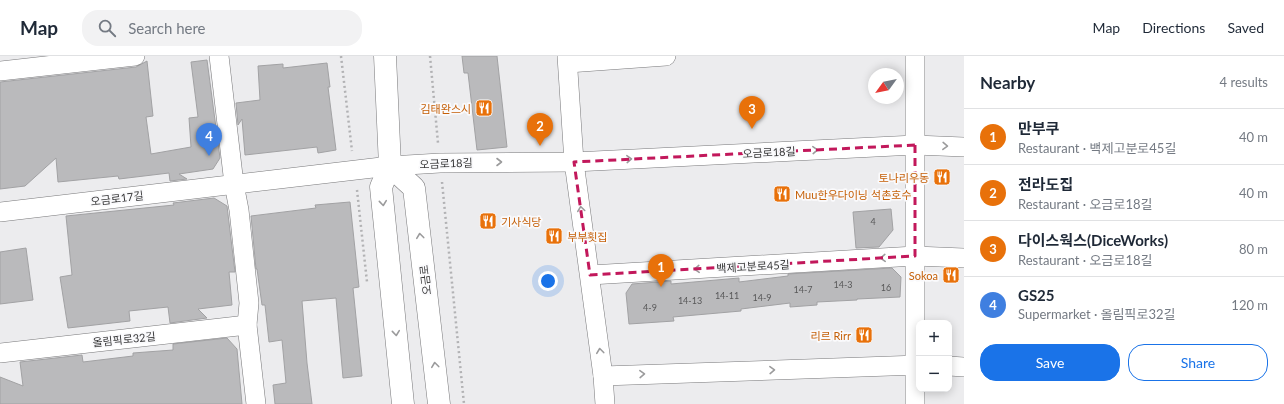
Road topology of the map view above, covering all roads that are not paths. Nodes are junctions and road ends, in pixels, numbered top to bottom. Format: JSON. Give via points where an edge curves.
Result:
{"nodes":[{"id":1,"x":134,"y":56,"type":"edge"},
{"id":2,"x":219,"y":56,"type":"edge"},
{"id":3,"x":385,"y":56,"type":"edge"},
{"id":4,"x":666,"y":56,"type":"edge"},
{"id":5,"x":915,"y":56,"type":"edge"},
{"id":6,"x":567,"y":59,"type":"edge"},
{"id":7,"x":0,"y":71,"type":"edge"},
{"id":8,"x":915,"y":145,"type":"junction"},
{"id":9,"x":964,"y":147,"type":"edge"},
{"id":10,"x":574,"y":162,"type":"junction"},
{"id":11,"x":390,"y":166,"type":"junction"},
{"id":12,"x":234,"y":184,"type":"junction"},
{"id":13,"x":0,"y":212,"type":"edge"},
{"id":14,"x":916,"y":256,"type":"junction"},
{"id":15,"x":964,"y":258,"type":"edge"},
{"id":16,"x":590,"y":275,"type":"junction"},
{"id":17,"x":247,"y":325,"type":"junction"},
{"id":18,"x":0,"y":353,"type":"edge"},
{"id":19,"x":917,"y":356,"type":"edge"},
{"id":20,"x":916,"y":365,"type":"edge"},
{"id":21,"x":952,"y":366,"type":"edge"},
{"id":22,"x":964,"y":367,"type":"edge"},
{"id":23,"x":603,"y":376,"type":"junction"},
{"id":24,"x":916,"y":384,"type":"edge"},
{"id":25,"x":256,"y":404,"type":"edge"},
{"id":26,"x":403,"y":404,"type":"edge"},
{"id":27,"x":439,"y":404,"type":"edge"},
{"id":28,"x":605,"y":404,"type":"edge"},
{"id":29,"x":915,"y":404,"type":"edge"}],
"edges":[{"from":1,"to":7,"type":"street"},
{"from":2,"to":12,"type":"street"},
{"from":3,"to":11,"type":"main road"},
{"from":4,"to":6,"type":"street"},
{"from":5,"to":8,"type":"street"},
{"from":6,"to":10,"type":"street"},
{"from":8,"to":9,"type":"street","name":"오금로18길","one_way":true},
{"from":10,"to":8,"type":"street","name":"오금로18길","one_way":true},
{"from":8,"to":14,"type":"street"},
{"from":11,"to":10,"type":"street","name":"오금로18길","one_way":true},
{"from":16,"to":10,"type":"street","one_way":true},
{"from":11,"to":12,"type":"street","name":"오금로17길"},
{"from":11,"to":26,"type":"main road","one_way":true,"via":[[381,187]]},
{"from":27,"to":11,"type":"main road","name":"오금로","one_way":true,"via":[[414,188]]},
{"from":12,"to":13,"type":"street","name":"오금로17길"},
{"from":12,"to":17,"type":"street","via":[[249,303]]},
{"from":14,"to":15,"type":"street","name":"백제고분로45길"},
{"from":14,"to":16,"type":"street","name":"백제고분로45길","one_way":true},
{"from":14,"to":19,"type":"street"},
{"from":23,"to":16,"type":"street","one_way":true},
{"from":17,"to":18,"type":"street","name":"올림픽로32길"},
{"from":17,"to":25,"type":"street"},
{"from":23,"to":20,"type":"street","one_way":true},
{"from":21,"to":22,"type":"street"},
{"from":23,"to":28,"type":"street"},
{"from":24,"to":29,"type":"street"}]}
